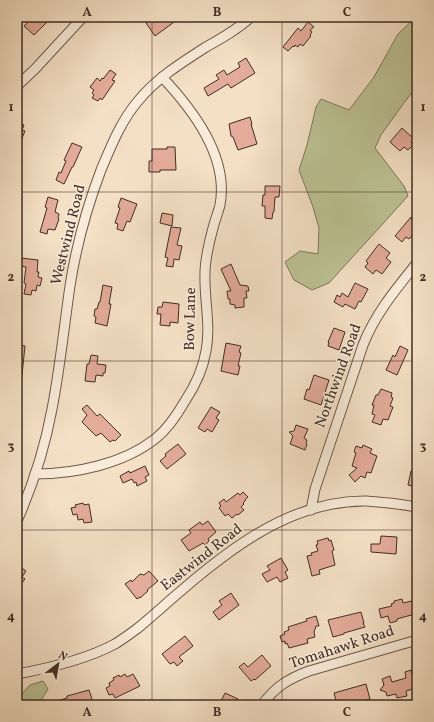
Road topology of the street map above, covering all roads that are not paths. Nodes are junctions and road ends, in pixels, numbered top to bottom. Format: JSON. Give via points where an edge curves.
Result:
{"nodes":[{"id":1,"x":83,"y":17,"type":"edge"},
{"id":2,"x":251,"y":17,"type":"edge"},
{"id":3,"x":162,"y":78,"type":"junction"},
{"id":4,"x":17,"y":86,"type":"edge"},
{"id":5,"x":417,"y":263,"type":"edge"},
{"id":6,"x":35,"y":474,"type":"junction"},
{"id":7,"x":417,"y":507,"type":"edge"},
{"id":8,"x":311,"y":510,"type":"junction"},
{"id":9,"x":17,"y":520,"type":"edge"},
{"id":10,"x":417,"y":640,"type":"edge"},
{"id":11,"x":17,"y":674,"type":"edge"},
{"id":12,"x":262,"y":705,"type":"edge"}],
"edges":[{"from":1,"to":4,"type":"street"},
{"from":2,"to":3,"type":"street","name":"Westwind Road"},
{"from":3,"to":6,"type":"street","name":"Westwind Road","via":[[137,102],[127,116],[95,187],[77,251],[52,410]]},
{"from":3,"to":6,"type":"street","name":"Bow Lane","via":[[198,122],[208,139],[220,173],[222,191],[206,260],[208,326],[203,365],[195,385],[176,416],[155,439],[120,459],[100,465]]},
{"from":5,"to":8,"type":"street","name":"Northwind Road","via":[[387,301],[367,334],[315,489]]},
{"from":6,"to":9,"type":"street","name":"Westwind Road"},
{"from":7,"to":8,"type":"street","name":"Eastwind Road","via":[[364,501],[327,505]]},
{"from":8,"to":11,"type":"street","name":"Eastwind Road","via":[[287,517],[248,539],[115,644],[73,661]]},
{"from":10,"to":12,"type":"street","name":"Tomahawk Road","via":[[294,676],[276,689]]}]}
